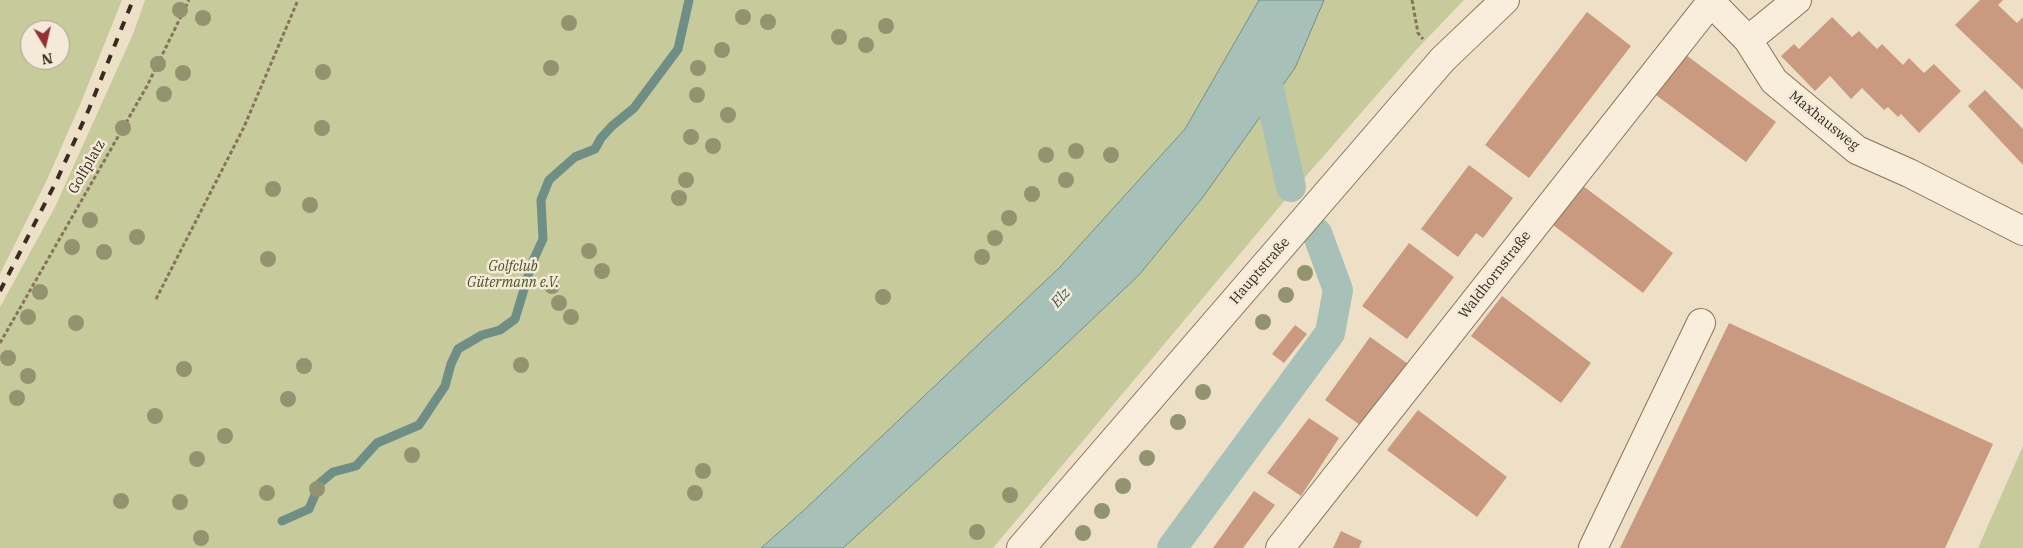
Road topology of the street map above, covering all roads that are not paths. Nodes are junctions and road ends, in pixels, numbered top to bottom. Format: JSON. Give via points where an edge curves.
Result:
{"nodes":[{"id":1,"x":1505,"y":0,"type":"edge"},
{"id":2,"x":1797,"y":0,"type":"edge"},
{"id":3,"x":1710,"y":1,"type":"edge"},
{"id":4,"x":1748,"y":40,"type":"junction"},
{"id":5,"x":2023,"y":231,"type":"edge"},
{"id":6,"x":1701,"y":323,"type":"dead end"},
{"id":7,"x":1021,"y":548,"type":"edge"},
{"id":8,"x":1280,"y":548,"type":"edge"},
{"id":9,"x":1593,"y":548,"type":"edge"}],
"edges":[{"from":1,"to":7,"type":"street","name":"Hauptstraße","via":[[1443,59]]},
{"from":2,"to":4,"type":"street"},
{"from":3,"to":4,"type":"street","name":"Maxhausweg"},
{"from":3,"to":8,"type":"street","name":"Waldhornstraße"},
{"from":4,"to":5,"type":"street","name":"Maxhausweg","via":[[1774,81],[1857,150]]},
{"from":6,"to":9,"type":"street"}]}
